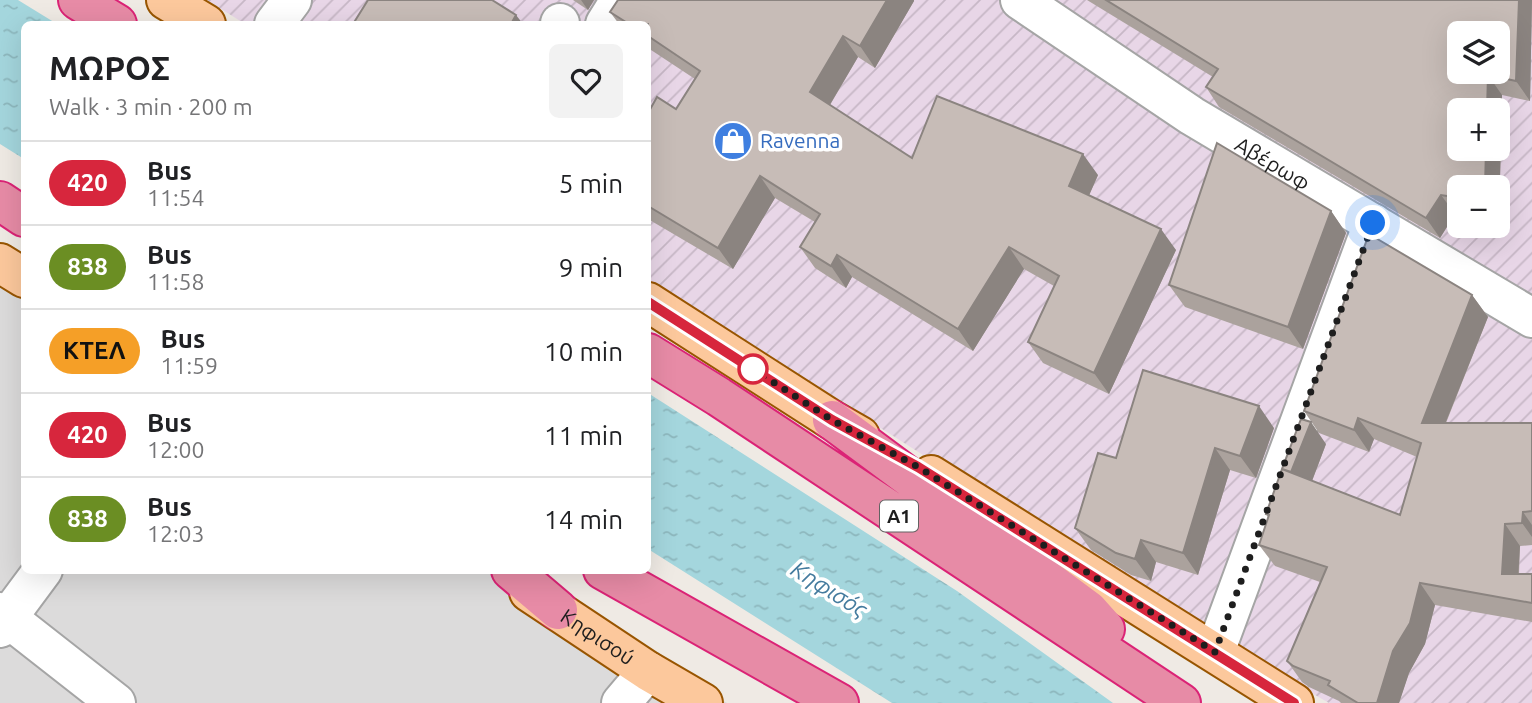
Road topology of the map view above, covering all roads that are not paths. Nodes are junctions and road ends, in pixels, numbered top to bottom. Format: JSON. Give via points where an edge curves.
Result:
{"nodes":[{"id":1,"x":78,"y":0,"type":"edge"},
{"id":2,"x":166,"y":0,"type":"edge"},
{"id":3,"x":292,"y":0,"type":"edge"},
{"id":4,"x":620,"y":0,"type":"edge"},
{"id":5,"x":1020,"y":0,"type":"edge"},
{"id":6,"x":112,"y":21,"type":"edge"},
{"id":7,"x":201,"y":21,"type":"edge"},
{"id":8,"x":276,"y":21,"type":"edge"},
{"id":9,"x":607,"y":21,"type":"edge"},
{"id":10,"x":0,"y":201,"type":"edge"},
{"id":11,"x":21,"y":215,"type":"edge"},
{"id":12,"x":1373,"y":223,"type":"junction"},
{"id":13,"x":0,"y":263,"type":"edge"},
{"id":14,"x":21,"y":276,"type":"edge"},
{"id":15,"x":651,"y":304,"type":"edge"},
{"id":16,"x":1532,"y":318,"type":"edge"},
{"id":17,"x":651,"y":356,"type":"edge"},
{"id":18,"x":832,"y":420,"type":"junction"},
{"id":19,"x":40,"y":574,"type":"edge"},
{"id":20,"x":500,"y":574,"type":"edge"},
{"id":21,"x":516,"y":574,"type":"edge"},
{"id":22,"x":610,"y":574,"type":"edge"},
{"id":23,"x":558,"y":610,"type":"junction"},
{"id":24,"x":3,"y":620,"type":"edge"},
{"id":25,"x":1215,"y":652,"type":"junction"},
{"id":26,"x":648,"y":671,"type":"junction"},
{"id":27,"x":1150,"y":681,"type":"junction"},
{"id":28,"x":116,"y":703,"type":"edge"},
{"id":29,"x":621,"y":703,"type":"edge"},
{"id":30,"x":703,"y":703,"type":"edge"},
{"id":31,"x":839,"y":703,"type":"edge"},
{"id":32,"x":1181,"y":703,"type":"edge"},
{"id":33,"x":1294,"y":703,"type":"edge"}],
"edges":[{"from":1,"to":6,"type":"highway"},
{"from":2,"to":7,"type":"main road"},
{"from":3,"to":8,"type":"street"},
{"from":4,"to":9,"type":"street"},
{"from":5,"to":12,"type":"street","name":"Αβέρωφ","via":[[1192,116]]},
{"from":10,"to":11,"type":"highway"},
{"from":12,"to":16,"type":"street","name":"Αβέρωφ"},
{"from":12,"to":25,"type":"street"},
{"from":13,"to":14,"type":"main road"},
{"from":15,"to":18,"type":"main road"},
{"from":17,"to":27,"type":"highway","number":"Α1"},
{"from":18,"to":25,"type":"main road","via":[[918,467]]},
{"from":18,"to":27,"type":"highway","via":[[1088,610]]},
{"from":19,"to":24,"type":"street"},
{"from":20,"to":23,"type":"main road","name":"Κηφισού"},
{"from":21,"to":23,"type":"highway"},
{"from":22,"to":31,"type":"highway"},
{"from":23,"to":26,"type":"main road","name":"Κηφισού"},
{"from":24,"to":28,"type":"street"},
{"from":25,"to":33,"type":"main road"},
{"from":26,"to":29,"type":"street"},
{"from":26,"to":30,"type":"main road","name":"Κηφισού"},
{"from":27,"to":32,"type":"highway","number":"Α1"}]}
